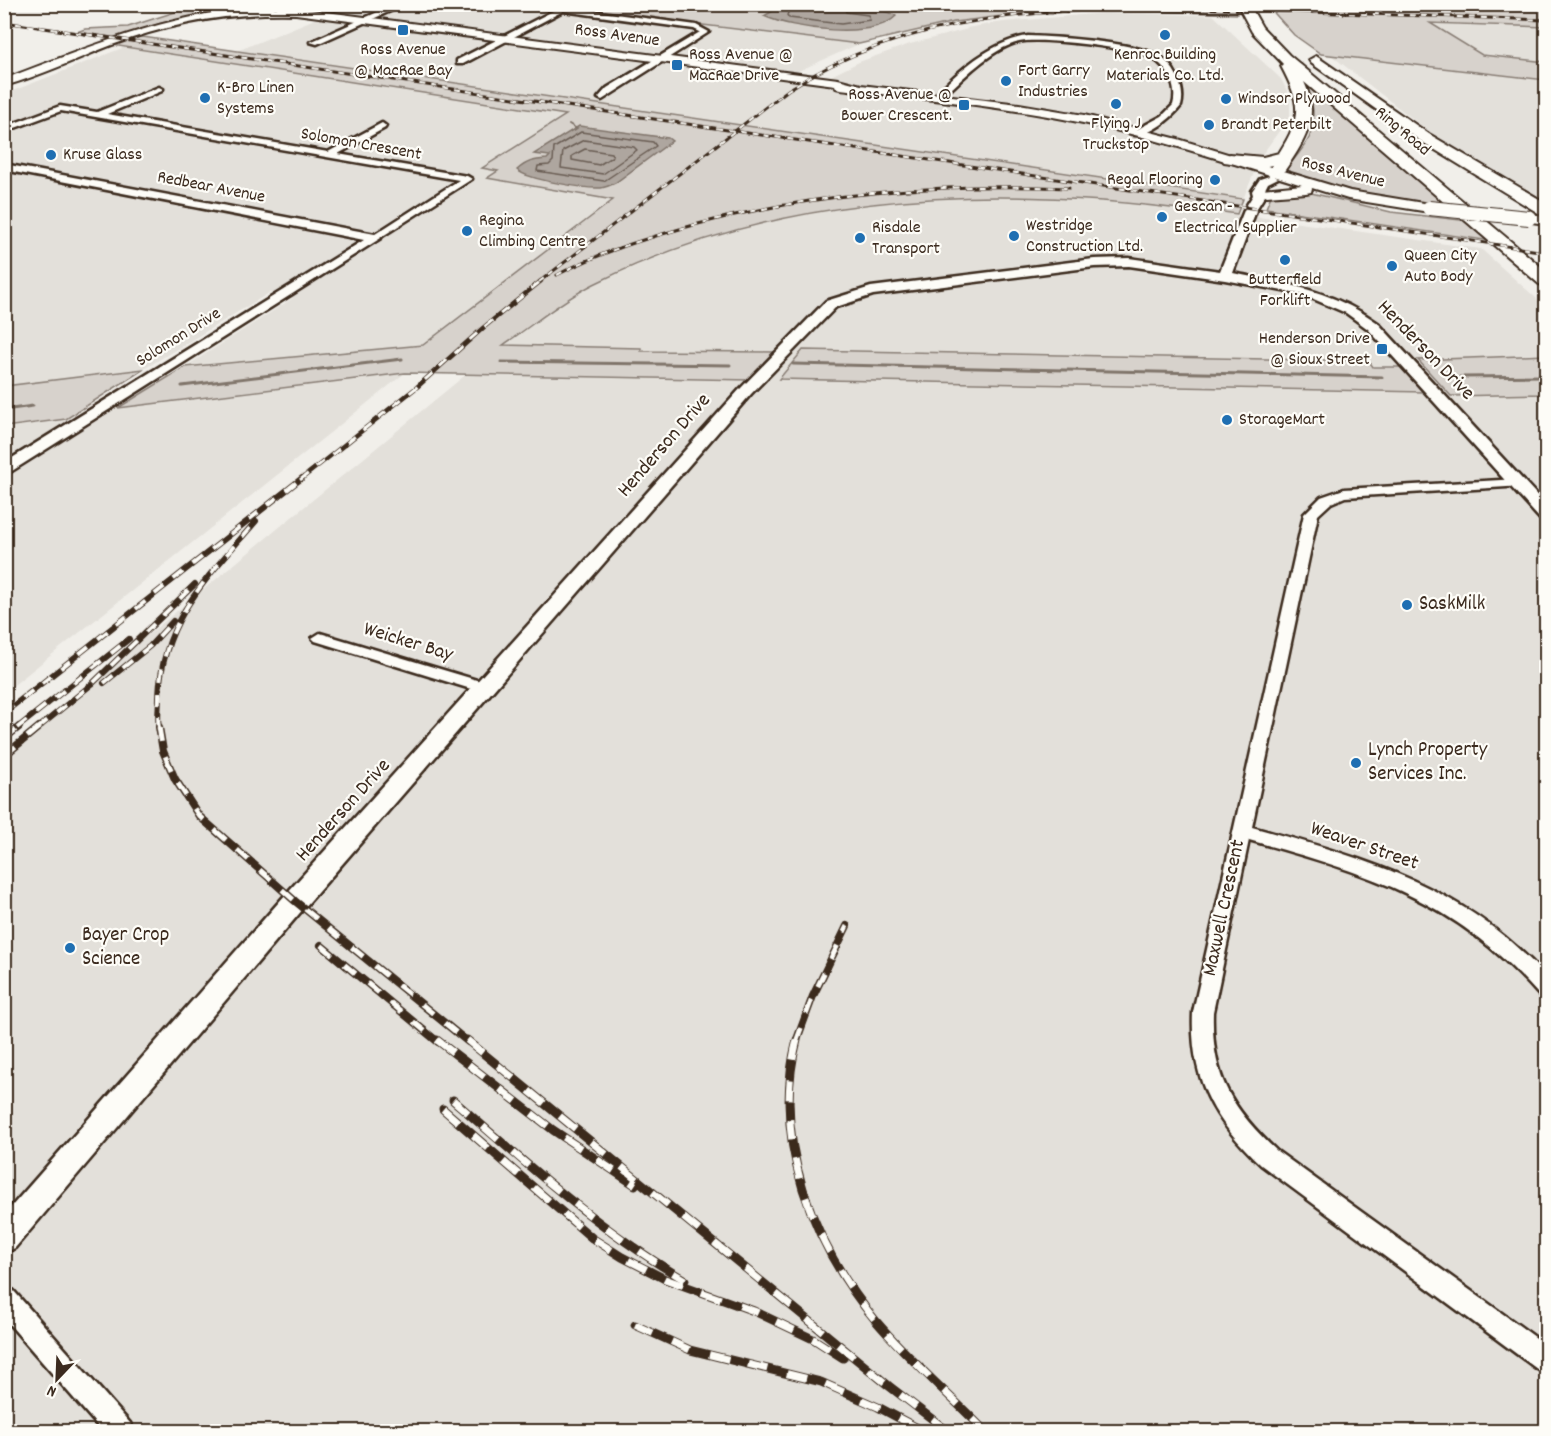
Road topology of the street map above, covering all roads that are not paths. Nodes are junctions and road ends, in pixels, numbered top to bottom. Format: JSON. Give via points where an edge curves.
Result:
{"nodes":[{"id":1,"x":403,"y":4,"type":"edge"},
{"id":2,"x":523,"y":4,"type":"edge"},
{"id":3,"x":1243,"y":4,"type":"edge"},
{"id":4,"x":561,"y":9,"type":"junction"},
{"id":5,"x":1265,"y":11,"type":"dead end"},
{"id":6,"x":365,"y":20,"type":"junction"},
{"id":7,"x":505,"y":39,"type":"junction"},
{"id":8,"x":314,"y":42,"type":"dead end"},
{"id":9,"x":1306,"y":53,"type":"dead end"},
{"id":10,"x":1284,"y":58,"type":"junction"},
{"id":11,"x":659,"y":59,"type":"junction"},
{"id":12,"x":460,"y":62,"type":"dead end"},
{"id":13,"x":4,"y":83,"type":"edge"},
{"id":14,"x":159,"y":89,"type":"dead end"},
{"id":15,"x":938,"y":97,"type":"junction"},
{"id":16,"x":602,"y":98,"type":"dead end"},
{"id":17,"x":97,"y":115,"type":"junction"},
{"id":18,"x":382,"y":126,"type":"dead end"},
{"id":19,"x":4,"y":130,"type":"edge"},
{"id":20,"x":1137,"y":133,"type":"junction"},
{"id":21,"x":327,"y":156,"type":"junction"},
{"id":22,"x":1284,"y":157,"type":"junction"},
{"id":23,"x":1230,"y":159,"type":"junction"},
{"id":24,"x":4,"y":167,"type":"edge"},
{"id":25,"x":1456,"y":183,"type":"dead end"},
{"id":26,"x":1268,"y":185,"type":"junction"},
{"id":27,"x":1474,"y":198,"type":"dead end"},
{"id":28,"x":1546,"y":210,"type":"edge"},
{"id":29,"x":1433,"y":212,"type":"junction"},
{"id":30,"x":1539,"y":222,"type":"edge"},
{"id":31,"x":1519,"y":235,"type":"dead end"},
{"id":32,"x":375,"y":238,"type":"junction"},
{"id":33,"x":1226,"y":276,"type":"junction"},
{"id":34,"x":1546,"y":280,"type":"edge"},
{"id":35,"x":4,"y":471,"type":"edge"},
{"id":36,"x":1518,"y":483,"type":"junction"},
{"id":37,"x":1546,"y":515,"type":"edge"},
{"id":38,"x":320,"y":638,"type":"dead end"},
{"id":39,"x":484,"y":688,"type":"junction"},
{"id":40,"x":1242,"y":831,"type":"junction"},
{"id":41,"x":1546,"y":989,"type":"edge"},
{"id":42,"x":4,"y":1238,"type":"edge"},
{"id":43,"x":4,"y":1299,"type":"edge"},
{"id":44,"x":1546,"y":1360,"type":"edge"},
{"id":45,"x":121,"y":1431,"type":"edge"}],
"edges":[{"from":1,"to":6,"type":"street"},
{"from":2,"to":4,"type":"street"},
{"from":3,"to":10,"type":"highway","name":"Ring Road","via":[[1257,29]]},
{"from":4,"to":7,"type":"street"},
{"from":4,"to":11,"type":"street","via":[[696,27],[705,32]]},
{"from":5,"to":25,"type":"highway","name":"Ring Road","via":[[1300,54]]},
{"from":6,"to":7,"type":"main road","name":"Ross Avenue"},
{"from":6,"to":8,"type":"street"},
{"from":6,"to":13,"type":"main road","name":"Ross Avenue","via":[[267,9],[232,10],[157,26]]},
{"from":7,"to":11,"type":"main road","name":"Ross Avenue"},
{"from":7,"to":12,"type":"street"},
{"from":9,"to":28,"type":"highway","via":[[1424,137]]},
{"from":10,"to":22,"type":"highway","via":[[1305,105],[1300,134]]},
{"from":10,"to":34,"type":"highway","name":"Ring Road"},
{"from":11,"to":15,"type":"main road","name":"Ross Avenue"},
{"from":11,"to":16,"type":"street"},
{"from":14,"to":17,"type":"street"},
{"from":15,"to":20,"type":"main road","name":"Ross Avenue","via":[[1065,115]]},
{"from":15,"to":20,"type":"street","via":[[976,65],[1016,40],[1145,53],[1164,63],[1181,98],[1173,111]]},
{"from":17,"to":19,"type":"street","name":"Solomon Crescent","via":[[60,108]]},
{"from":17,"to":21,"type":"street","name":"Solomon Crescent"},
{"from":18,"to":21,"type":"street"},
{"from":20,"to":23,"type":"main road","name":"Ross Avenue"},
{"from":20,"to":26,"type":"main road","name":"Ross Avenue"},
{"from":21,"to":32,"type":"street","name":"Solomon Crescent","via":[[467,179]]},
{"from":22,"to":23,"type":"highway","via":[[1263,162]]},
{"from":22,"to":26,"type":"highway"},
{"from":23,"to":26,"type":"main road","name":"Ross Avenue"},
{"from":24,"to":32,"type":"street","name":"Redbear Avenue"},
{"from":26,"to":29,"type":"main road","name":"Ross Avenue","via":[[1348,195]]},
{"from":26,"to":29,"type":"main road","name":"Ross Avenue","via":[[1308,189],[1378,207]]},
{"from":26,"to":33,"type":"street","via":[[1251,208]]},
{"from":27,"to":31,"type":"highway"},
{"from":29,"to":30,"type":"main road","name":"Ross Avenue"},
{"from":32,"to":35,"type":"street","name":"Solomon Drive"},
{"from":33,"to":36,"type":"street","name":"Henderson Drive","via":[[1308,292],[1363,318]]},
{"from":33,"to":39,"type":"street","name":"Henderson Drive","via":[[1129,262],[1094,263],[871,291],[831,304],[746,390]]},
{"from":36,"to":37,"type":"street","name":"Henderson Drive"},
{"from":36,"to":40,"type":"street","name":"Maxwell Crescent","via":[[1354,492],[1329,497],[1318,504],[1310,519]]},
{"from":38,"to":39,"type":"street","name":"Weicker Bay"},
{"from":39,"to":42,"type":"street","name":"Henderson Drive"},
{"from":40,"to":41,"type":"street","name":"Weaver Street","via":[[1369,868],[1438,899],[1489,933]]},
{"from":40,"to":44,"type":"street","name":"Maxwell Crescent","via":[[1201,1028],[1205,1063],[1220,1102],[1248,1140],[1269,1158]]},
{"from":43,"to":45,"type":"street"}]}
